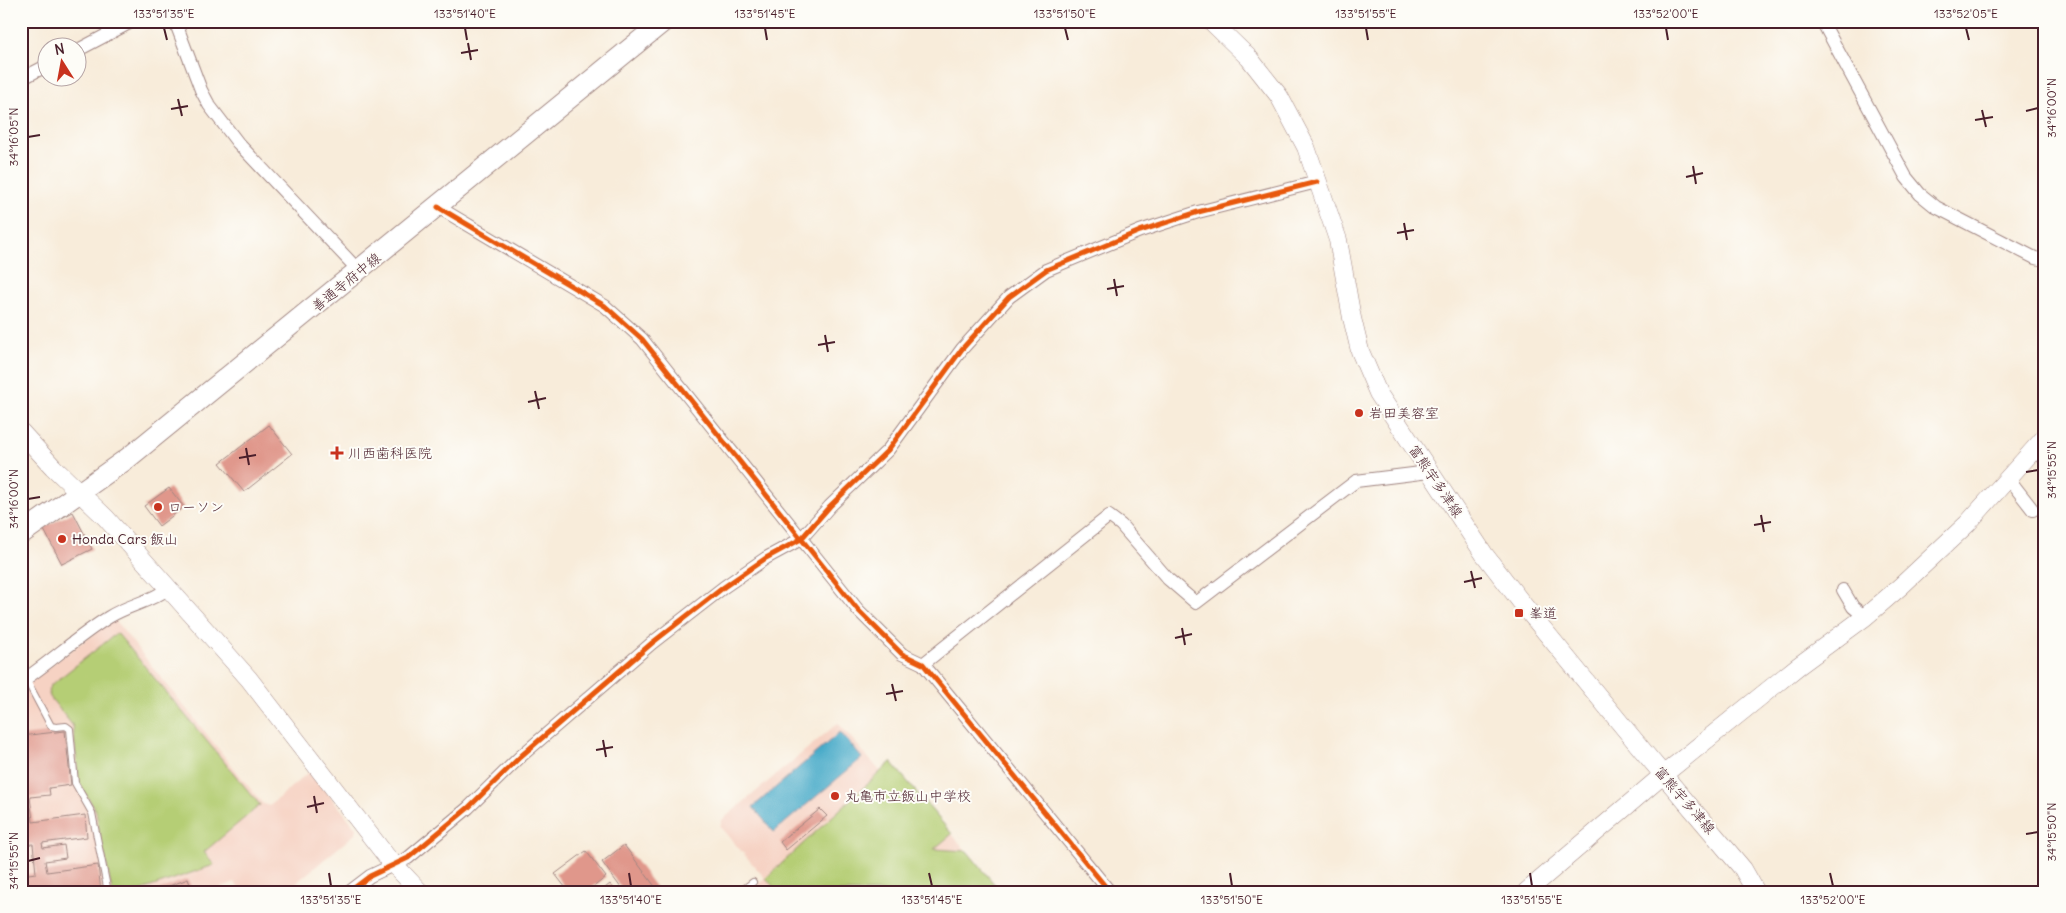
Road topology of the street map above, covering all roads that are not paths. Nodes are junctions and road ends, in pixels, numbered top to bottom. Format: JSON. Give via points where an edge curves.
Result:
{"nodes":[{"id":1,"x":133,"y":21,"type":"edge"},
{"id":2,"x":175,"y":21,"type":"edge"},
{"id":3,"x":664,"y":21,"type":"edge"},
{"id":4,"x":1211,"y":21,"type":"edge"},
{"id":5,"x":1822,"y":21,"type":"edge"},
{"id":6,"x":88,"y":45,"type":"edge"},
{"id":7,"x":38,"y":70,"type":"edge"},
{"id":8,"x":21,"y":79,"type":"edge"},
{"id":9,"x":1317,"y":182,"type":"junction"},
{"id":10,"x":438,"y":207,"type":"junction"},
{"id":11,"x":2045,"y":260,"type":"edge"},
{"id":12,"x":360,"y":271,"type":"junction"},
{"id":13,"x":21,"y":432,"type":"edge"},
{"id":14,"x":2045,"y":438,"type":"edge"},
{"id":15,"x":2039,"y":455,"type":"edge"},
{"id":16,"x":1429,"y":472,"type":"junction"},
{"id":17,"x":2008,"y":478,"type":"junction"},
{"id":18,"x":81,"y":493,"type":"junction"},
{"id":19,"x":2033,"y":510,"type":"dead end"},
{"id":20,"x":21,"y":534,"type":"edge"},
{"id":21,"x":801,"y":538,"type":"junction"},
{"id":22,"x":169,"y":588,"type":"junction"},
{"id":23,"x":1843,"y":590,"type":"dead end"},
{"id":24,"x":1865,"y":617,"type":"junction"},
{"id":25,"x":923,"y":664,"type":"junction"},
{"id":26,"x":23,"y":680,"type":"edge"},
{"id":27,"x":1663,"y":775,"type":"junction"},
{"id":28,"x":395,"y":865,"type":"junction"},
{"id":29,"x":753,"y":882,"type":"dead end"},
{"id":30,"x":1532,"y":890,"type":"edge"},
{"id":31,"x":1752,"y":890,"type":"edge"},
{"id":32,"x":108,"y":892,"type":"edge"},
{"id":33,"x":349,"y":892,"type":"edge"},
{"id":34,"x":420,"y":892,"type":"edge"},
{"id":35,"x":740,"y":892,"type":"edge"},
{"id":36,"x":1110,"y":892,"type":"edge"}],
"edges":[{"from":1,"to":6,"type":"street"},
{"from":2,"to":12,"type":"street","via":[[209,105],[238,143]]},
{"from":3,"to":10,"type":"main road","name":"善通寺府中線"},
{"from":4,"to":9,"type":"street","name":"富熊宇多津線","via":[[1249,58],[1279,96],[1306,147]]},
{"from":5,"to":11,"type":"street","via":[[1906,177],[1920,194],[1945,212],[2035,258]]},
{"from":7,"to":8,"type":"street"},
{"from":9,"to":16,"type":"street","name":"富熊宇多津線","via":[[1338,240],[1360,351],[1378,393]]},
{"from":9,"to":21,"type":"street","via":[[1198,212],[1140,231],[1046,270],[1009,298],[962,349],[888,450]]},
{"from":10,"to":12,"type":"main road","name":"善通寺府中線"},
{"from":10,"to":21,"type":"street","via":[[605,306],[642,339]]},
{"from":12,"to":18,"type":"main road","name":"善通寺府中線"},
{"from":13,"to":18,"type":"street"},
{"from":14,"to":15,"type":"street"},
{"from":15,"to":17,"type":"street"},
{"from":16,"to":25,"type":"street","via":[[1356,481],[1196,603],[1168,579],[1121,525],[1109,516]]},
{"from":16,"to":27,"type":"street","name":"富熊宇多津線","via":[[1525,608]]},
{"from":17,"to":19,"type":"street"},
{"from":17,"to":24,"type":"street","via":[[1937,554]]},
{"from":18,"to":20,"type":"main road","name":"善通寺府中線"},
{"from":18,"to":22,"type":"street"},
{"from":21,"to":25,"type":"street","via":[[858,610],[902,654]]},
{"from":21,"to":28,"type":"street","via":[[724,587],[652,643],[521,756],[468,808]]},
{"from":22,"to":26,"type":"street","via":[[159,596],[112,615]]},
{"from":22,"to":28,"type":"street","via":[[249,679]]},
{"from":23,"to":24,"type":"street","via":[[1853,607]]},
{"from":24,"to":27,"type":"street"},
{"from":25,"to":36,"type":"street"},
{"from":26,"to":32,"type":"lane","via":[[51,726],[70,728],[75,783],[92,813]]},
{"from":27,"to":30,"type":"street"},
{"from":27,"to":31,"type":"street","name":"富熊宇多津線","via":[[1732,854]]},
{"from":28,"to":33,"type":"street","via":[[370,876]]},
{"from":28,"to":34,"type":"street"},
{"from":29,"to":35,"type":"lane"}]}
